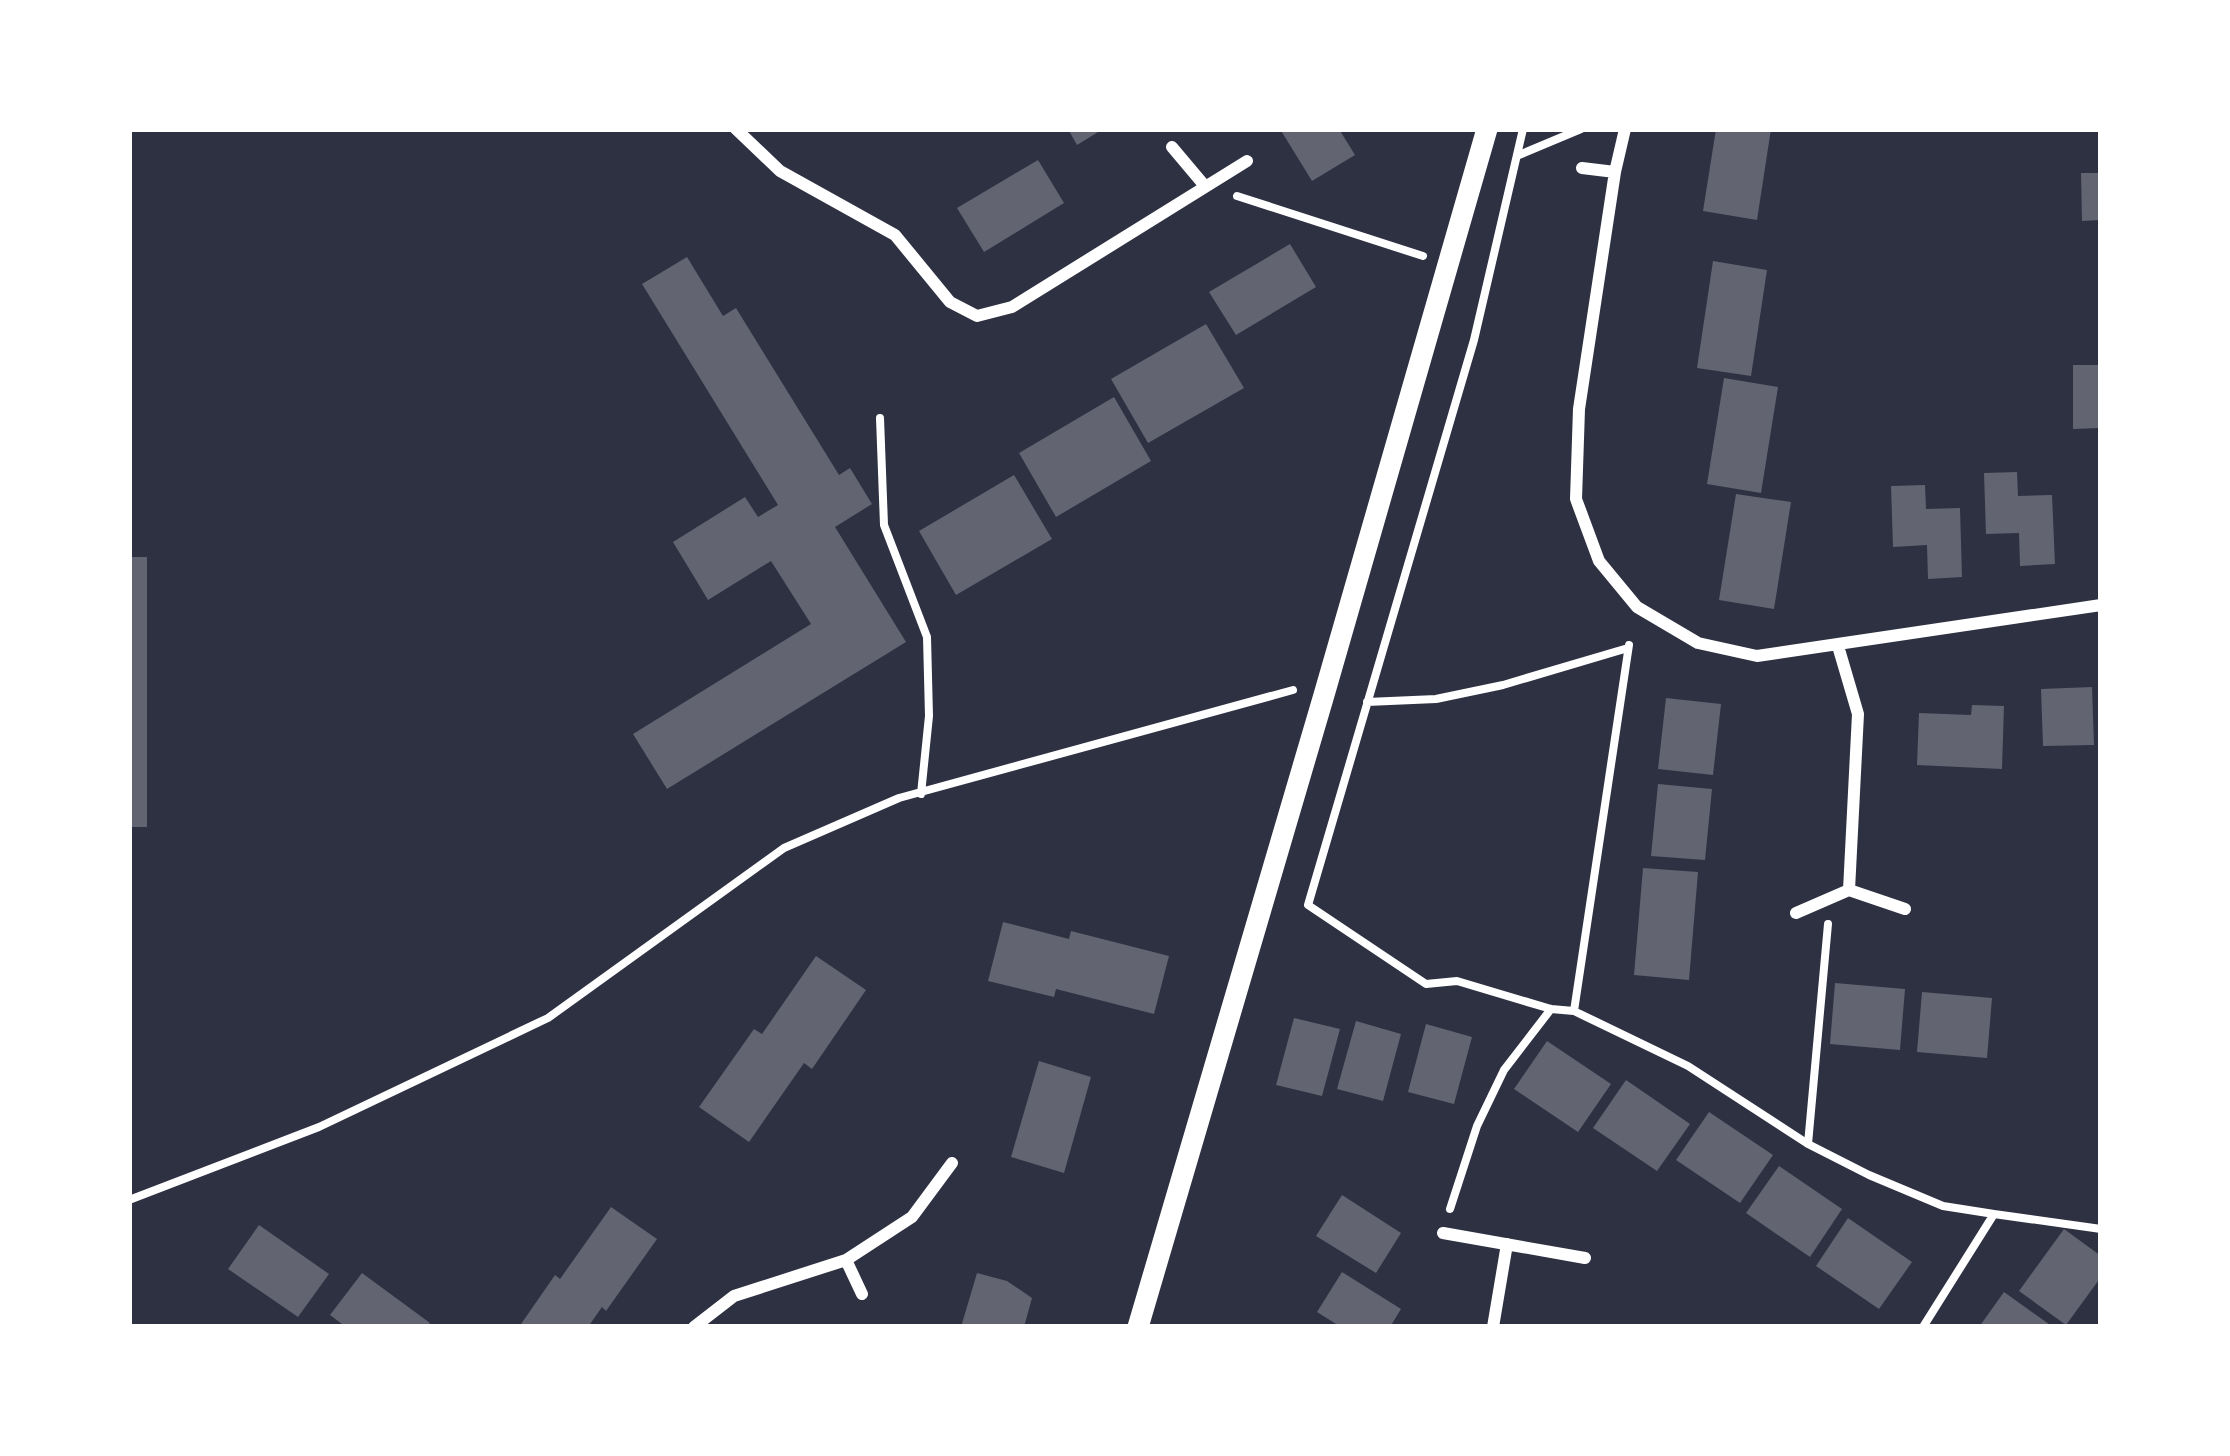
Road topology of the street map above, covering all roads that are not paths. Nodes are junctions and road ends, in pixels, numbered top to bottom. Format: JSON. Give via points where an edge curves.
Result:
{"nodes":[{"id":1,"x":736,"y":129,"type":"edge"},
{"id":2,"x":1486,"y":129,"type":"edge"},
{"id":3,"x":1625,"y":129,"type":"edge"},
{"id":4,"x":1172,"y":147,"type":"dead end"},
{"id":5,"x":1247,"y":160,"type":"dead end"},
{"id":6,"x":1582,"y":168,"type":"dead end"},
{"id":7,"x":1615,"y":172,"type":"junction"},
{"id":8,"x":1204,"y":185,"type":"junction"},
{"id":9,"x":2101,"y":605,"type":"edge"},
{"id":10,"x":1838,"y":646,"type":"junction"},
{"id":11,"x":1849,"y":890,"type":"junction"},
{"id":12,"x":1905,"y":909,"type":"dead end"},
{"id":13,"x":1796,"y":913,"type":"dead end"},
{"id":14,"x":952,"y":1163,"type":"dead end"},
{"id":15,"x":1443,"y":1233,"type":"road end"},
{"id":16,"x":1507,"y":1244,"type":"junction"},
{"id":17,"x":1585,"y":1258,"type":"dead end"},
{"id":18,"x":846,"y":1260,"type":"junction"},
{"id":19,"x":862,"y":1294,"type":"dead end"},
{"id":20,"x":694,"y":1327,"type":"edge"},
{"id":21,"x":1138,"y":1327,"type":"edge"},
{"id":22,"x":1493,"y":1327,"type":"edge"}],
"edges":[{"from":1,"to":8,"type":"street","via":[[780,172],[895,235],[950,302],[976,316],[1012,307]]},
{"from":2,"to":21,"type":"street"},
{"from":3,"to":7,"type":"street"},
{"from":4,"to":8,"type":"street"},
{"from":5,"to":8,"type":"street"},
{"from":6,"to":7,"type":"street"},
{"from":7,"to":10,"type":"street","via":[[1579,409],[1576,499],[1599,561],[1637,607],[1698,644],[1757,656]]},
{"from":9,"to":10,"type":"street"},
{"from":10,"to":11,"type":"street","via":[[1858,714]]},
{"from":11,"to":12,"type":"street"},
{"from":11,"to":13,"type":"street"},
{"from":14,"to":18,"type":"street","via":[[912,1217]]},
{"from":15,"to":16,"type":"street"},
{"from":16,"to":17,"type":"street"},
{"from":16,"to":22,"type":"street"},
{"from":18,"to":19,"type":"street"},
{"from":18,"to":20,"type":"street","via":[[734,1296]]}]}
